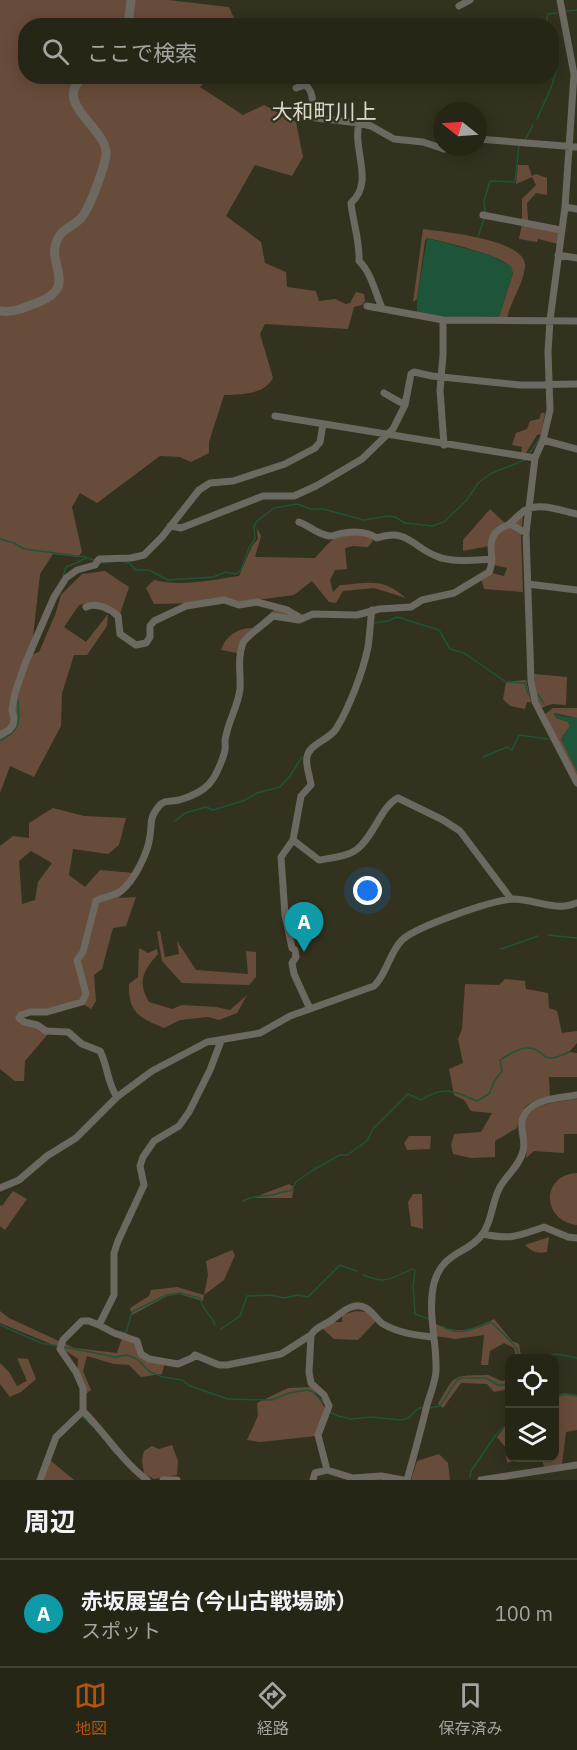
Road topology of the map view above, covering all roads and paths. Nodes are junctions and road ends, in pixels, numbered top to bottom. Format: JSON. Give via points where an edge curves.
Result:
{"nodes":[{"id":1,"x":131,"y":0,"type":"edge"},
{"id":2,"x":470,"y":0,"type":"edge"},
{"id":3,"x":560,"y":0,"type":"edge"},
{"id":4,"x":459,"y":6,"type":"dead end"},
{"id":5,"x":129,"y":18,"type":"edge"},
{"id":6,"x":575,"y":56,"type":"edge"},
{"id":7,"x":78,"y":84,"type":"edge"},
{"id":8,"x":296,"y":88,"type":"dead end"},
{"id":9,"x":359,"y":123,"type":"junction"},
{"id":10,"x":487,"y":140,"type":"edge"},
{"id":11,"x":433,"y":145,"type":"edge"},
{"id":12,"x":573,"y":147,"type":"edge"},
{"id":13,"x":565,"y":207,"type":"junction"},
{"id":14,"x":577,"y":209,"type":"edge"},
{"id":15,"x":483,"y":215,"type":"dead end"},
{"id":16,"x":561,"y":230,"type":"junction"},
{"id":17,"x":558,"y":255,"type":"junction"},
{"id":18,"x":577,"y":258,"type":"edge"},
{"id":19,"x":367,"y":306,"type":"dead end"},
{"id":20,"x":382,"y":308,"type":"junction"},
{"id":21,"x":0,"y":311,"type":"edge"},
{"id":22,"x":443,"y":320,"type":"junction"},
{"id":23,"x":550,"y":320,"type":"junction"},
{"id":24,"x":577,"y":321,"type":"edge"},
{"id":25,"x":442,"y":378,"type":"junction"},
{"id":26,"x":577,"y":384,"type":"edge"},
{"id":27,"x":550,"y":385,"type":"junction"},
{"id":28,"x":384,"y":393,"type":"dead end"},
{"id":29,"x":405,"y":405,"type":"junction"},
{"id":30,"x":275,"y":416,"type":"dead end"},
{"id":31,"x":323,"y":424,"type":"junction"},
{"id":32,"x":388,"y":435,"type":"junction"},
{"id":33,"x":543,"y":437,"type":"junction"},
{"id":34,"x":444,"y":445,"type":"junction"},
{"id":35,"x":577,"y":449,"type":"edge"},
{"id":36,"x":533,"y":458,"type":"junction"},
{"id":37,"x":530,"y":508,"type":"junction"},
{"id":38,"x":577,"y":514,"type":"edge"},
{"id":39,"x":299,"y":522,"type":"dead end"},
{"id":40,"x":510,"y":524,"type":"junction"},
{"id":41,"x":170,"y":526,"type":"junction"},
{"id":42,"x":526,"y":533,"type":"junction"},
{"id":43,"x":492,"y":559,"type":"junction"},
{"id":44,"x":528,"y":584,"type":"junction"},
{"id":45,"x":577,"y":590,"type":"edge"},
{"id":46,"x":86,"y":607,"type":"dead end"},
{"id":47,"x":372,"y":610,"type":"junction"},
{"id":48,"x":301,"y":618,"type":"junction"},
{"id":49,"x":0,"y":735,"type":"edge"},
{"id":50,"x":577,"y":783,"type":"edge"},
{"id":51,"x":293,"y":840,"type":"junction"},
{"id":52,"x":511,"y":899,"type":"junction"},
{"id":53,"x":577,"y":903,"type":"edge"},
{"id":54,"x":310,"y":1009,"type":"junction"},
{"id":55,"x":221,"y":1041,"type":"junction"},
{"id":56,"x":577,"y":1095,"type":"edge"},
{"id":57,"x":117,"y":1097,"type":"junction"},
{"id":58,"x":0,"y":1188,"type":"edge"},
{"id":59,"x":483,"y":1234,"type":"junction"},
{"id":60,"x":577,"y":1238,"type":"edge"},
{"id":61,"x":99,"y":1325,"type":"junction"},
{"id":62,"x":311,"y":1335,"type":"junction"},
{"id":63,"x":432,"y":1337,"type":"junction"},
{"id":64,"x":83,"y":1411,"type":"junction"},
{"id":65,"x":577,"y":1465,"type":"edge"},
{"id":66,"x":327,"y":1470,"type":"junction"},
{"id":67,"x":40,"y":1480,"type":"edge"},
{"id":68,"x":147,"y":1480,"type":"edge"},
{"id":69,"x":163,"y":1480,"type":"edge"},
{"id":70,"x":177,"y":1480,"type":"edge"},
{"id":71,"x":314,"y":1480,"type":"edge"},
{"id":72,"x":405,"y":1480,"type":"edge"},
{"id":73,"x":481,"y":1480,"type":"edge"}],
"edges":[{"from":1,"to":5,"type":"street"},
{"from":2,"to":4,"type":"street"},
{"from":3,"to":6,"type":"street"},
{"from":6,"to":12,"type":"street"},
{"from":7,"to":21,"type":"street","via":[[75,104],[97,132],[106,152],[93,192],[86,212],[57,241],[55,256],[60,277],[53,295],[12,312]]},
{"from":8,"to":9,"type":"street","via":[[308,87],[316,118]]},
{"from":9,"to":11,"type":"street","via":[[394,139]]},
{"from":9,"to":20,"type":"street","via":[[361,189],[351,203],[359,261],[368,269]]},
{"from":10,"to":12,"type":"street"},
{"from":12,"to":13,"type":"street"},
{"from":13,"to":14,"type":"street"},
{"from":13,"to":16,"type":"street"},
{"from":15,"to":16,"type":"street"},
{"from":16,"to":17,"type":"street"},
{"from":17,"to":18,"type":"street"},
{"from":17,"to":23,"type":"street"},
{"from":19,"to":20,"type":"street"},
{"from":20,"to":22,"type":"street"},
{"from":22,"to":23,"type":"street"},
{"from":22,"to":25,"type":"street"},
{"from":23,"to":24,"type":"street"},
{"from":23,"to":27,"type":"street"},
{"from":25,"to":27,"type":"street"},
{"from":25,"to":29,"type":"street","via":[[411,374]]},
{"from":25,"to":34,"type":"street"},
{"from":26,"to":27,"type":"street"},
{"from":27,"to":33,"type":"street","via":[[550,410]]},
{"from":28,"to":29,"type":"street"},
{"from":29,"to":32,"type":"street"},
{"from":30,"to":31,"type":"street"},
{"from":31,"to":32,"type":"street"},
{"from":31,"to":41,"type":"street","via":[[315,448],[285,464],[233,481],[210,483],[199,490]]},
{"from":32,"to":34,"type":"street"},
{"from":32,"to":41,"type":"street","via":[[362,459],[294,496],[263,496],[181,528]]},
{"from":33,"to":35,"type":"street"},
{"from":33,"to":36,"type":"street"},
{"from":34,"to":36,"type":"street"},
{"from":36,"to":37,"type":"street"},
{"from":37,"to":38,"type":"street"},
{"from":37,"to":40,"type":"street"},
{"from":37,"to":42,"type":"street"},
{"from":39,"to":43,"type":"street","via":[[320,534],[369,533],[377,538],[392,533],[436,556]]},
{"from":40,"to":42,"type":"street"},
{"from":40,"to":43,"type":"street","via":[[492,537]]},
{"from":41,"to":49,"type":"street","via":[[144,555],[97,562],[66,578],[36,638],[14,697],[13,725]]},
{"from":42,"to":44,"type":"street"},
{"from":43,"to":47,"type":"street","via":[[489,572],[454,593],[422,600],[411,607]]},
{"from":44,"to":45,"type":"street"},
{"from":44,"to":50,"type":"street","via":[[535,702]]},
{"from":46,"to":48,"type":"street","via":[[109,609],[118,616],[120,634],[136,645],[146,643],[154,621],[186,606],[224,600],[239,605],[257,602]]},
{"from":47,"to":48,"type":"street","via":[[357,615],[313,614]]},
{"from":47,"to":51,"type":"street","via":[[368,647],[337,726],[307,755],[311,784],[301,796]]},
{"from":48,"to":57,"type":"street","via":[[273,616],[246,638],[240,655],[238,700],[225,753],[215,775],[202,792],[159,805],[151,819],[149,840],[135,876],[120,892],[96,901],[78,960],[85,999],[19,1018],[46,1031],[68,1032],[82,1044],[100,1051]]},
{"from":51,"to":52,"type":"street","via":[[319,860],[345,854],[356,849],[377,826],[390,802],[398,798],[460,831]]},
{"from":51,"to":54,"type":"street","via":[[281,857],[285,915],[295,950],[294,974]]},
{"from":52,"to":53,"type":"street","via":[[563,907]]},
{"from":52,"to":54,"type":"street","via":[[420,929],[396,947],[374,986]]},
{"from":54,"to":55,"type":"street","via":[[260,1033]]},
{"from":55,"to":57,"type":"street","via":[[207,1042],[152,1071]]},
{"from":55,"to":61,"type":"street","via":[[189,1113],[179,1126],[154,1141],[143,1157],[140,1166],[144,1185],[118,1241],[113,1262],[114,1295]]},
{"from":56,"to":59,"type":"street","via":[[534,1104],[526,1113],[521,1128],[523,1153],[498,1190]]},
{"from":57,"to":58,"type":"street","via":[[75,1138],[19,1180]]},
{"from":59,"to":60,"type":"street","via":[[514,1238],[544,1227]]},
{"from":59,"to":63,"type":"street","via":[[448,1259],[435,1281]]},
{"from":61,"to":62,"type":"street","via":[[137,1341],[141,1354],[149,1359],[178,1364],[195,1355],[219,1365],[256,1361],[280,1354]]},
{"from":61,"to":64,"type":"street","via":[[82,1321],[60,1347],[82,1388]]},
{"from":62,"to":63,"type":"street","via":[[346,1308],[365,1307],[383,1323],[408,1334]]},
{"from":62,"to":66,"type":"street","via":[[311,1383],[324,1395],[328,1409],[318,1435]]},
{"from":63,"to":72,"type":"street","via":[[436,1370]]},
{"from":64,"to":67,"type":"street","via":[[56,1437]]},
{"from":64,"to":68,"type":"street","via":[[121,1457]]},
{"from":65,"to":73,"type":"street"},
{"from":66,"to":71,"type":"street","via":[[315,1473]]},
{"from":66,"to":72,"type":"street","via":[[353,1478],[381,1476]]},
{"from":69,"to":70,"type":"street"}]}
